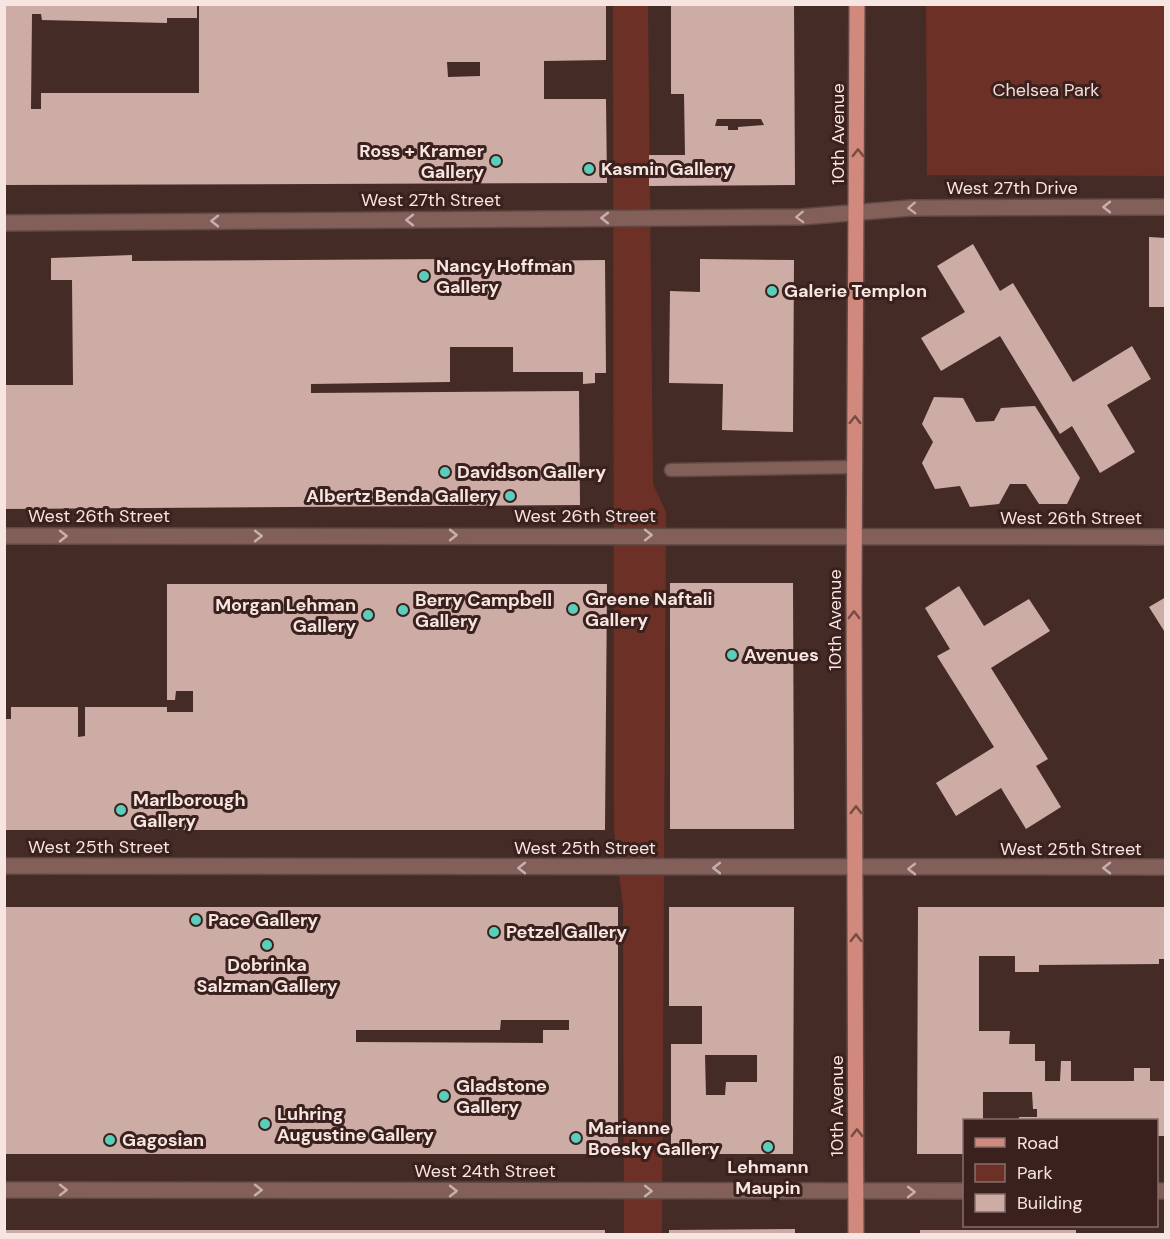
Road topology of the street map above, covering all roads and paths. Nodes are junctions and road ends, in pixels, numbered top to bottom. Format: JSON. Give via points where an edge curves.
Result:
{"nodes":[{"id":1,"x":857,"y":4,"type":"edge"},
{"id":2,"x":1166,"y":207,"type":"edge"},
{"id":3,"x":858,"y":212,"type":"junction"},
{"id":4,"x":4,"y":222,"type":"edge"},
{"id":5,"x":855,"y":467,"type":"junction"},
{"id":6,"x":671,"y":470,"type":"dead end"},
{"id":7,"x":4,"y":536,"type":"edge"},
{"id":8,"x":855,"y":537,"type":"junction"},
{"id":9,"x":1166,"y":537,"type":"edge"},
{"id":10,"x":4,"y":866,"type":"edge"},
{"id":11,"x":1166,"y":867,"type":"edge"},
{"id":12,"x":856,"y":869,"type":"junction"},
{"id":13,"x":4,"y":1190,"type":"edge"},
{"id":14,"x":963,"y":1191,"type":"edge"},
{"id":15,"x":857,"y":1192,"type":"junction"},
{"id":16,"x":856,"y":1234,"type":"edge"}],
"edges":[{"from":3,"to":1,"type":"main road","name":"10th Avenue","one_way":true},
{"from":2,"to":3,"type":"street","name":"West 27th Drive","one_way":true,"via":[[911,208]]},
{"from":3,"to":4,"type":"street","name":"West 27th Street","one_way":true,"via":[[789,217]]},
{"from":5,"to":3,"type":"main road","name":"10th Avenue","one_way":true},
{"from":5,"to":6,"type":"lane"},
{"from":5,"to":8,"type":"main road","name":"10th Avenue"},
{"from":7,"to":8,"type":"street","name":"West 26th Street","one_way":true},
{"from":8,"to":9,"type":"street","name":"West 26th Street"},
{"from":12,"to":8,"type":"main road","name":"10th Avenue","one_way":true},
{"from":12,"to":10,"type":"street","name":"West 25th Street","one_way":true},
{"from":11,"to":12,"type":"street","name":"West 25th Street","one_way":true},
{"from":15,"to":12,"type":"main road","name":"10th Avenue","one_way":true},
{"from":13,"to":15,"type":"street","name":"West 24th Street","one_way":true},
{"from":15,"to":14,"type":"street","name":"West 24th Street","one_way":true},
{"from":15,"to":16,"type":"main road","name":"10th Avenue"}]}
